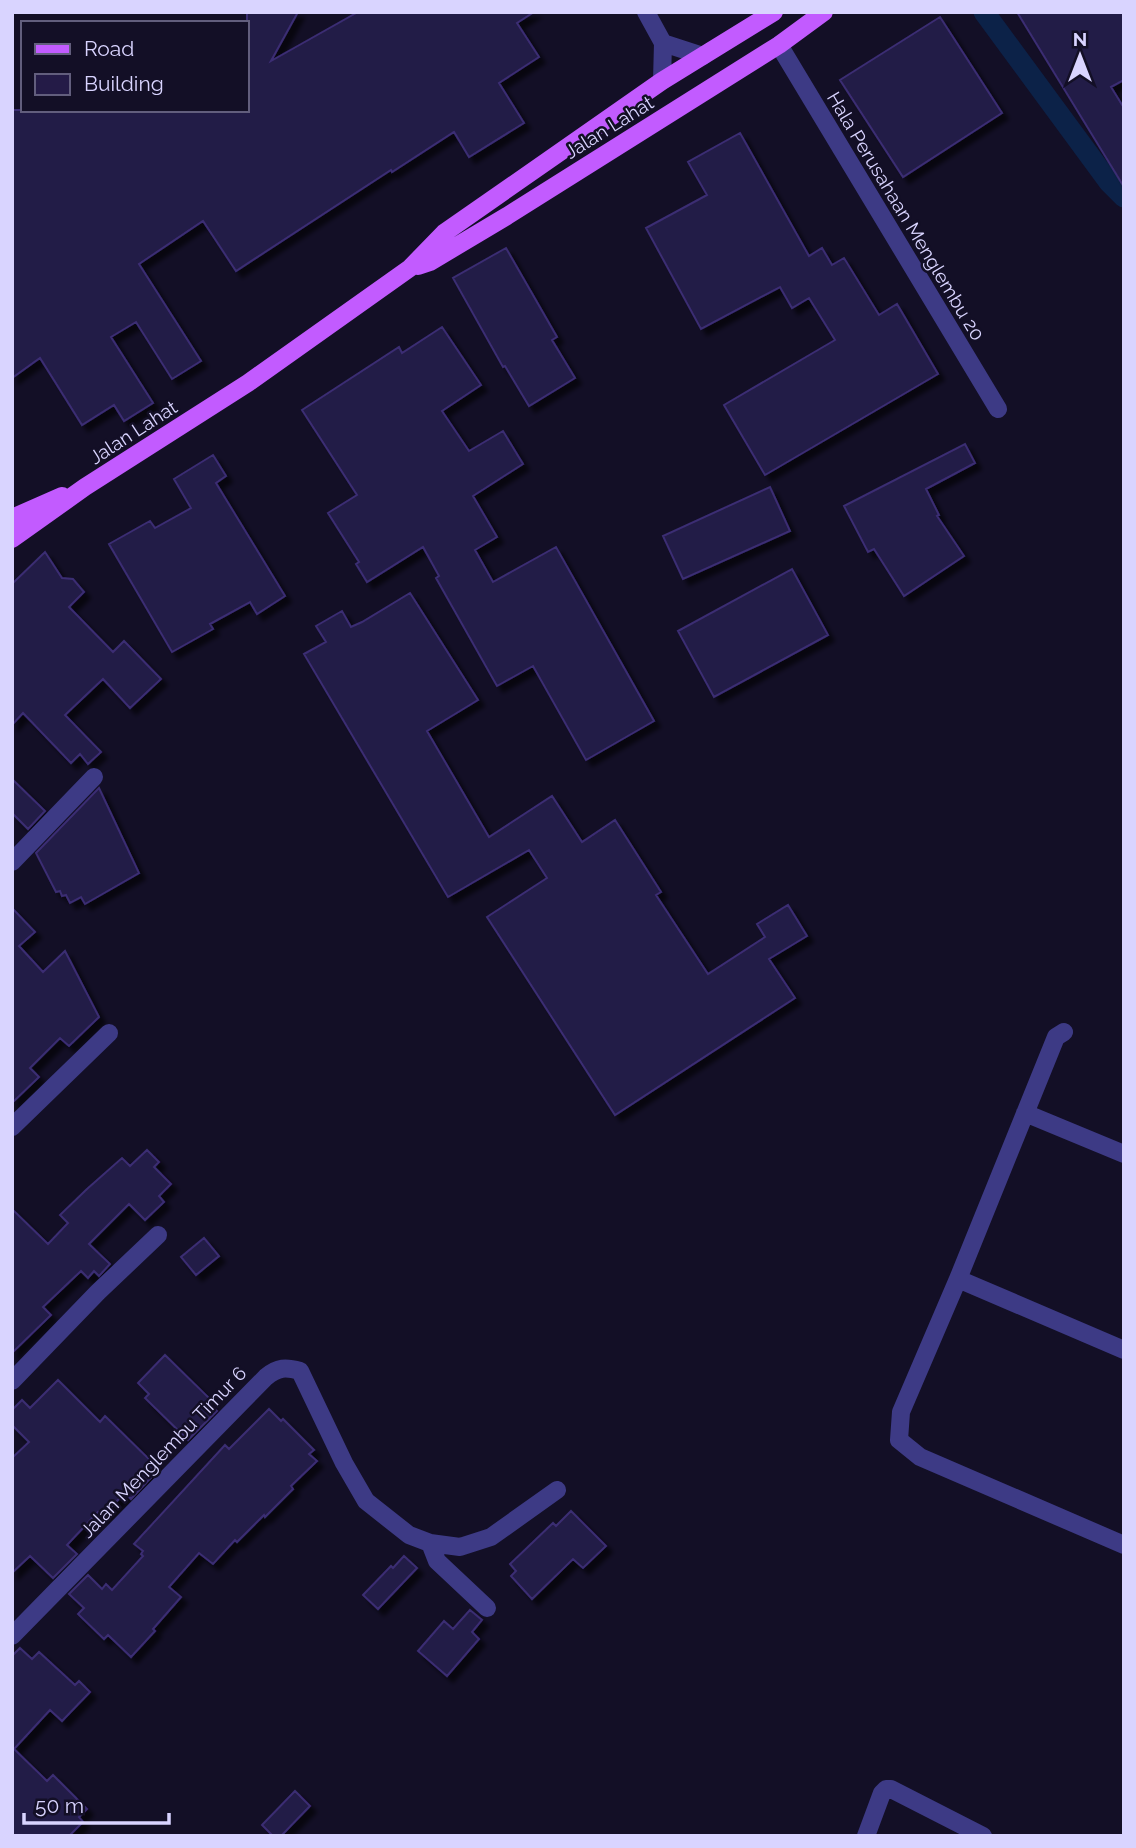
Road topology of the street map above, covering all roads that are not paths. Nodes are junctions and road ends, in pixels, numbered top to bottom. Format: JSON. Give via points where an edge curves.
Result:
{"nodes":[{"id":1,"x":646,"y":12,"type":"edge"},
{"id":2,"x":774,"y":12,"type":"edge"},
{"id":3,"x":824,"y":12,"type":"edge"},
{"id":4,"x":663,"y":43,"type":"junction"},
{"id":5,"x":779,"y":45,"type":"junction"},
{"id":6,"x":703,"y":55,"type":"junction"},
{"id":7,"x":662,"y":81,"type":"junction"},
{"id":8,"x":410,"y":268,"type":"junction"},
{"id":9,"x":998,"y":409,"type":"dead end"},
{"id":10,"x":85,"y":487,"type":"junction"},
{"id":11,"x":12,"y":518,"type":"edge"},
{"id":12,"x":12,"y":539,"type":"edge"},
{"id":13,"x":94,"y":777,"type":"dead end"},
{"id":14,"x":12,"y":862,"type":"edge"},
{"id":15,"x":1063,"y":1032,"type":"dead end"},
{"id":16,"x":109,"y":1033,"type":"dead end"},
{"id":17,"x":1025,"y":1113,"type":"junction"},
{"id":18,"x":12,"y":1127,"type":"edge"},
{"id":19,"x":1124,"y":1154,"type":"edge"},
{"id":20,"x":158,"y":1235,"type":"dead end"},
{"id":21,"x":958,"y":1279,"type":"junction"},
{"id":22,"x":1124,"y":1350,"type":"edge"},
{"id":23,"x":12,"y":1381,"type":"edge"},
{"id":24,"x":558,"y":1490,"type":"dead end"},
{"id":25,"x":430,"y":1543,"type":"junction"},
{"id":26,"x":1124,"y":1545,"type":"edge"},
{"id":27,"x":487,"y":1608,"type":"dead end"},
{"id":28,"x":12,"y":1636,"type":"edge"},
{"id":29,"x":866,"y":1836,"type":"edge"},
{"id":30,"x":982,"y":1836,"type":"edge"}],
"edges":[{"from":1,"to":4,"type":"street"},
{"from":2,"to":6,"type":"main road","name":"Jalan Lahat"},
{"from":3,"to":5,"type":"main road","name":"Jalan Lahat"},
{"from":4,"to":6,"type":"street"},
{"from":4,"to":7,"type":"street"},
{"from":5,"to":8,"type":"main road","name":"Jalan Lahat","via":[[507,216]]},
{"from":5,"to":9,"type":"street","name":"Hala Perusahaan Menglembu 20"},
{"from":6,"to":7,"type":"main road","name":"Jalan Lahat"},
{"from":7,"to":8,"type":"main road","name":"Jalan Lahat","via":[[443,233]]},
{"from":8,"to":10,"type":"main road","name":"Jalan Lahat","via":[[248,383]]},
{"from":10,"to":11,"type":"main road","name":"Jalan Lahat"},
{"from":10,"to":12,"type":"main road","name":"Jalan Lahat"},
{"from":13,"to":14,"type":"street"},
{"from":15,"to":17,"type":"street","via":[[1056,1037]]},
{"from":16,"to":18,"type":"street"},
{"from":17,"to":19,"type":"street"},
{"from":17,"to":21,"type":"street"},
{"from":20,"to":23,"type":"street"},
{"from":21,"to":22,"type":"street"},
{"from":21,"to":26,"type":"street","via":[[901,1412],[898,1440],[919,1457]]},
{"from":24,"to":25,"type":"street","name":"Jalan Menglembu Timur 6","via":[[491,1537],[460,1547]]},
{"from":25,"to":27,"type":"street","via":[[437,1561]]},
{"from":25,"to":28,"type":"street","name":"Jalan Menglembu Timur 6","via":[[409,1535],[366,1501],[300,1371],[276,1369]]},
{"from":29,"to":30,"type":"street","via":[[886,1789]]}]}
